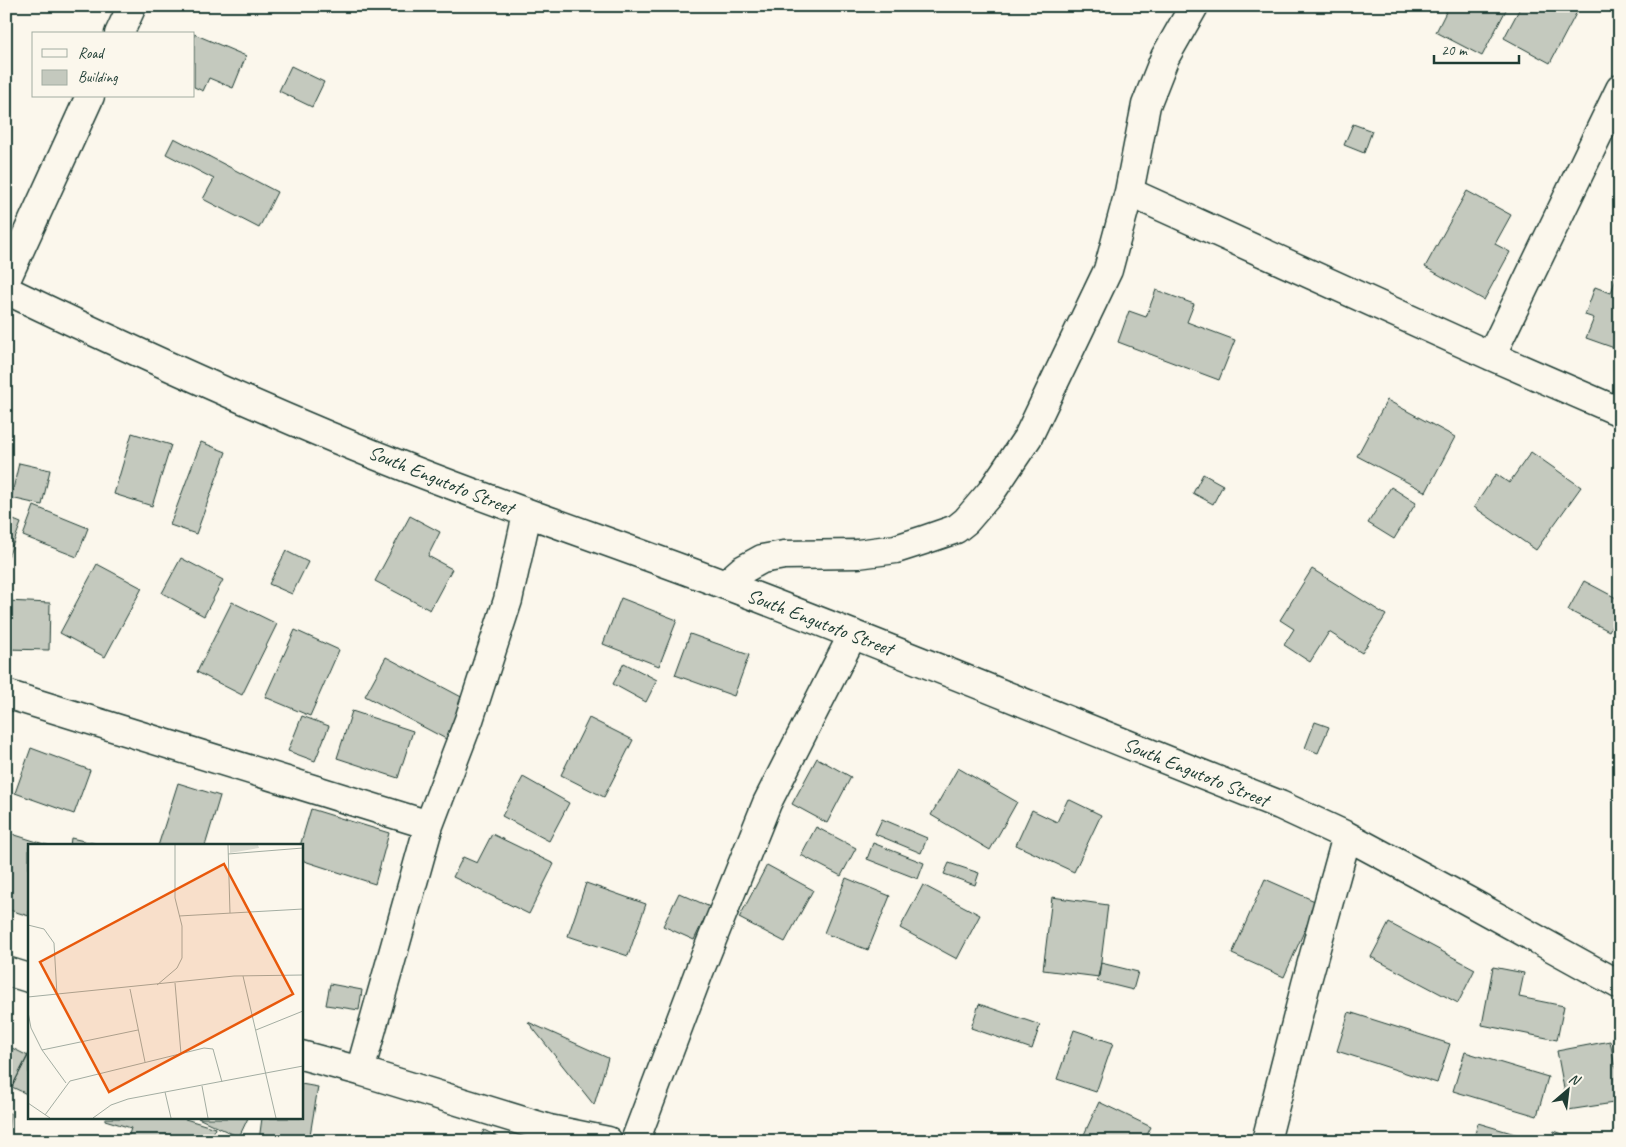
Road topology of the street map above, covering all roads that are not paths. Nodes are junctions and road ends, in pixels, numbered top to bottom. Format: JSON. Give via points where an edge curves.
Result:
{"nodes":[{"id":1,"x":132,"y":6,"type":"edge"},
{"id":2,"x":1194,"y":6,"type":"edge"},
{"id":3,"x":120,"y":32,"type":"edge"},
{"id":4,"x":1620,"y":89,"type":"edge"},
{"id":5,"x":89,"y":98,"type":"edge"},
{"id":6,"x":1129,"y":192,"type":"junction"},
{"id":7,"x":6,"y":280,"type":"edge"},
{"id":8,"x":6,"y":290,"type":"edge"},
{"id":9,"x":1491,"y":356,"type":"junction"},
{"id":10,"x":1620,"y":412,"type":"edge"},
{"id":11,"x":527,"y":514,"type":"junction"},
{"id":12,"x":725,"y":585,"type":"junction"},
{"id":13,"x":854,"y":634,"type":"junction"},
{"id":14,"x":6,"y":694,"type":"edge"},
{"id":15,"x":429,"y":825,"type":"junction"},
{"id":16,"x":1346,"y":836,"type":"junction"},
{"id":17,"x":6,"y":972,"type":"edge"},
{"id":18,"x":28,"y":978,"type":"edge"},
{"id":19,"x":1620,"y":985,"type":"edge"},
{"id":20,"x":302,"y":1055,"type":"edge"},
{"id":21,"x":360,"y":1071,"type":"junction"},
{"id":22,"x":608,"y":1141,"type":"edge"},
{"id":23,"x":635,"y":1141,"type":"edge"},
{"id":24,"x":1266,"y":1141,"type":"edge"}],
"edges":[{"from":1,"to":3,"type":"street"},
{"from":2,"to":6,"type":"street","via":[[1165,58],[1146,105]]},
{"from":4,"to":9,"type":"street"},
{"from":5,"to":7,"type":"street"},
{"from":6,"to":9,"type":"street"},
{"from":6,"to":12,"type":"street","via":[[1108,270],[1028,436],[992,492],[966,521],[956,529],[896,549],[762,559]]},
{"from":8,"to":11,"type":"street","name":"South Engutoto Street","via":[[259,405]]},
{"from":9,"to":10,"type":"street"},
{"from":11,"to":12,"type":"street","name":"South Engutoto Street"},
{"from":11,"to":15,"type":"street","via":[[508,600],[469,720]]},
{"from":12,"to":13,"type":"street","name":"South Engutoto Street"},
{"from":13,"to":16,"type":"street","name":"South Engutoto Street","via":[[1280,805]]},
{"from":13,"to":23,"type":"street","via":[[766,803]]},
{"from":14,"to":15,"type":"street"},
{"from":15,"to":21,"type":"street"},
{"from":16,"to":19,"type":"street","name":"South Engutoto Street"},
{"from":16,"to":24,"type":"street"},
{"from":17,"to":18,"type":"street"},
{"from":20,"to":21,"type":"street"},
{"from":21,"to":22,"type":"street","via":[[549,1129]]}]}
